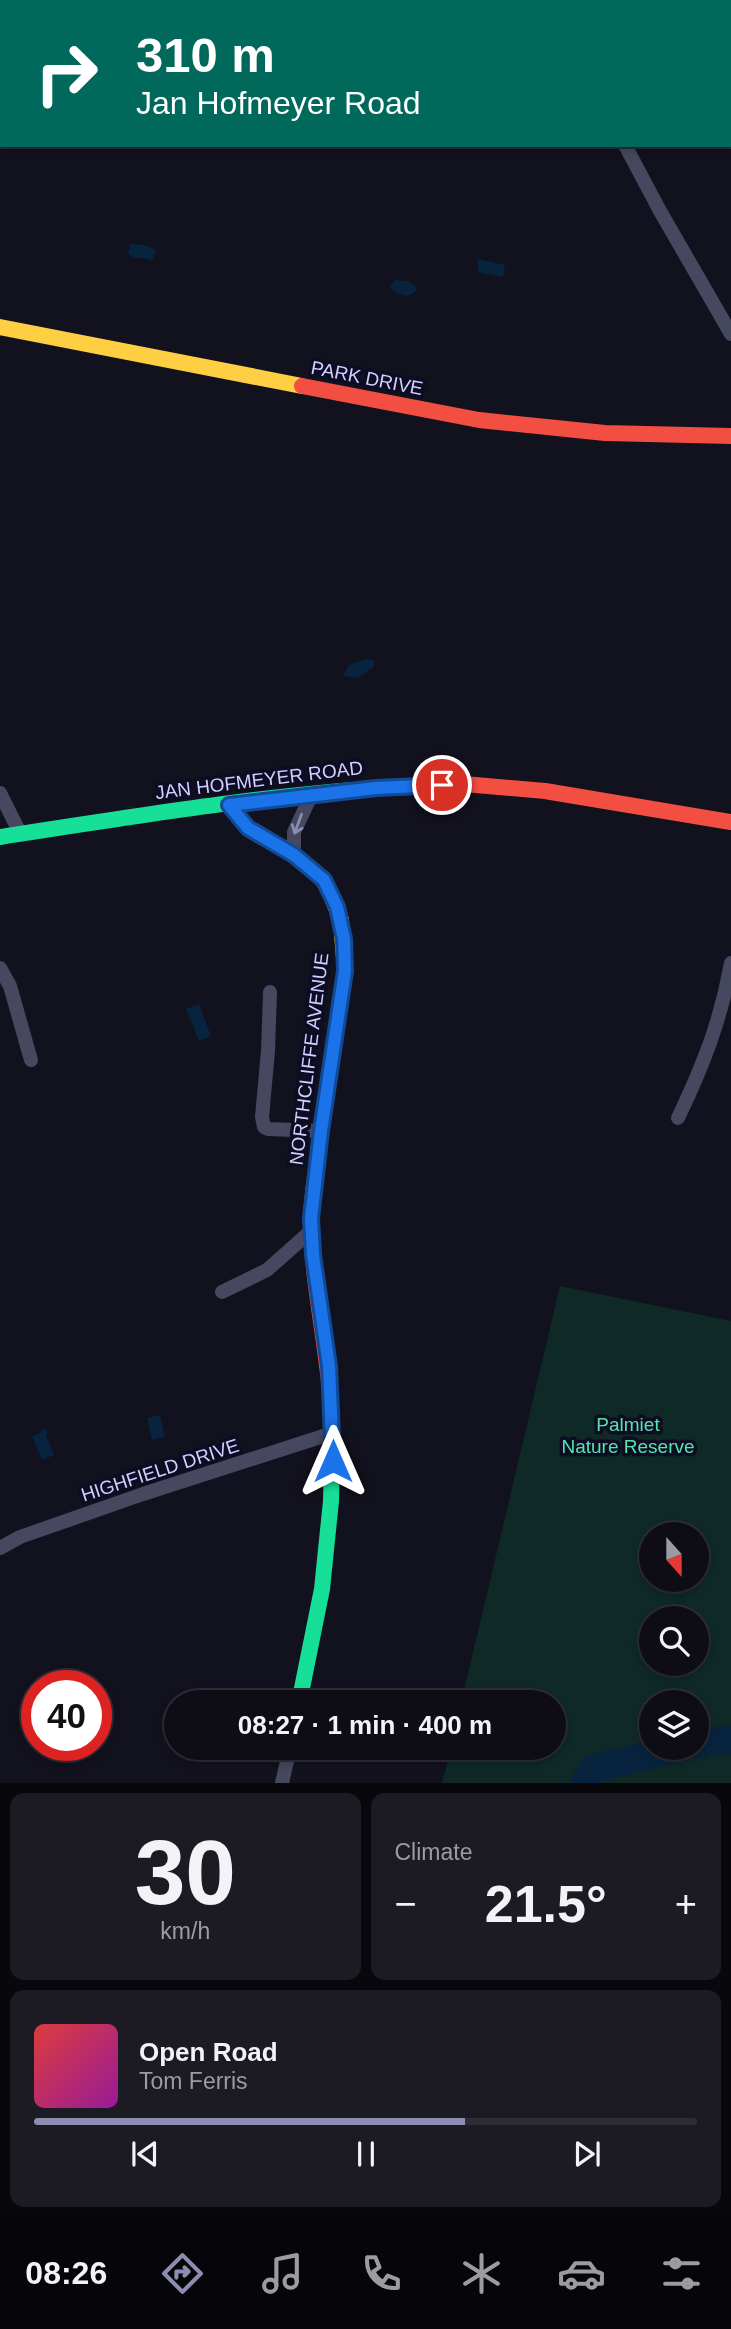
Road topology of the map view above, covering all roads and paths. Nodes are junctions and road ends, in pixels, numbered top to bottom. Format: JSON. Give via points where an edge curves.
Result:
{"nodes":[{"id":1,"x":626,"y":147,"type":"edge"},
{"id":2,"x":0,"y":327,"type":"edge"},
{"id":3,"x":731,"y":334,"type":"edge"},
{"id":4,"x":731,"y":436,"type":"edge"},
{"id":5,"x":0,"y":793,"type":"edge"},
{"id":6,"x":311,"y":796,"type":"junction"},
{"id":7,"x":229,"y":805,"type":"junction"},
{"id":8,"x":731,"y":822,"type":"edge"},
{"id":9,"x":20,"y":833,"type":"junction"},
{"id":10,"x":0,"y":837,"type":"edge"},
{"id":11,"x":294,"y":855,"type":"junction"},
{"id":12,"x":731,"y":963,"type":"edge"},
{"id":13,"x":0,"y":968,"type":"edge"},
{"id":14,"x":270,"y":992,"type":"dead end"},
{"id":15,"x":31,"y":1060,"type":"dead end"},
{"id":16,"x":678,"y":1118,"type":"dead end"},
{"id":17,"x":321,"y":1131,"type":"junction"},
{"id":18,"x":311,"y":1231,"type":"junction"},
{"id":19,"x":222,"y":1292,"type":"dead end"},
{"id":20,"x":333,"y":1433,"type":"junction"},
{"id":21,"x":1,"y":1543,"type":"edge"},
{"id":22,"x":302,"y":1690,"type":"edge"},
{"id":23,"x":287,"y":1760,"type":"edge"},
{"id":24,"x":282,"y":1783,"type":"edge"}],
"edges":[{"from":1,"to":3,"type":"street"},
{"from":2,"to":4,"type":"street","name":"PARK DRIVE","via":[[479,419],[605,433]]},
{"from":5,"to":9,"type":"street"},
{"from":6,"to":7,"type":"street","name":"JAN HOFMEYER ROAD"},
{"from":6,"to":8,"type":"street","name":"JAN HOFMEYER ROAD","via":[[464,784]]},
{"from":6,"to":11,"type":"street","one_way":true,"via":[[294,832]]},
{"from":7,"to":9,"type":"street","name":"JAN HOFMEYER ROAD"},
{"from":7,"to":11,"type":"street","name":"NORTHCLIFFE AVENUE","via":[[248,828]]},
{"from":9,"to":10,"type":"street","name":"JAN HOFMEYER ROAD"},
{"from":11,"to":17,"type":"street","name":"NORTHCLIFFE AVENUE","via":[[317,872],[329,889],[344,939],[345,971]]},
{"from":12,"to":16,"type":"street","via":[[710,1046]]},
{"from":13,"to":15,"type":"street","via":[[10,986]]},
{"from":14,"to":17,"type":"street","via":[[264,1127]]},
{"from":17,"to":18,"type":"street","name":"NORTHCLIFFE AVENUE"},
{"from":18,"to":19,"type":"street","via":[[268,1270]]},
{"from":18,"to":20,"type":"street","name":"NORTHCLIFFE AVENUE"},
{"from":20,"to":21,"type":"street","name":"HIGHFIELD DRIVE"},
{"from":20,"to":22,"type":"street","name":"NORTHCLIFFE AVENUE","via":[[322,1589]]},
{"from":23,"to":24,"type":"street"}]}
